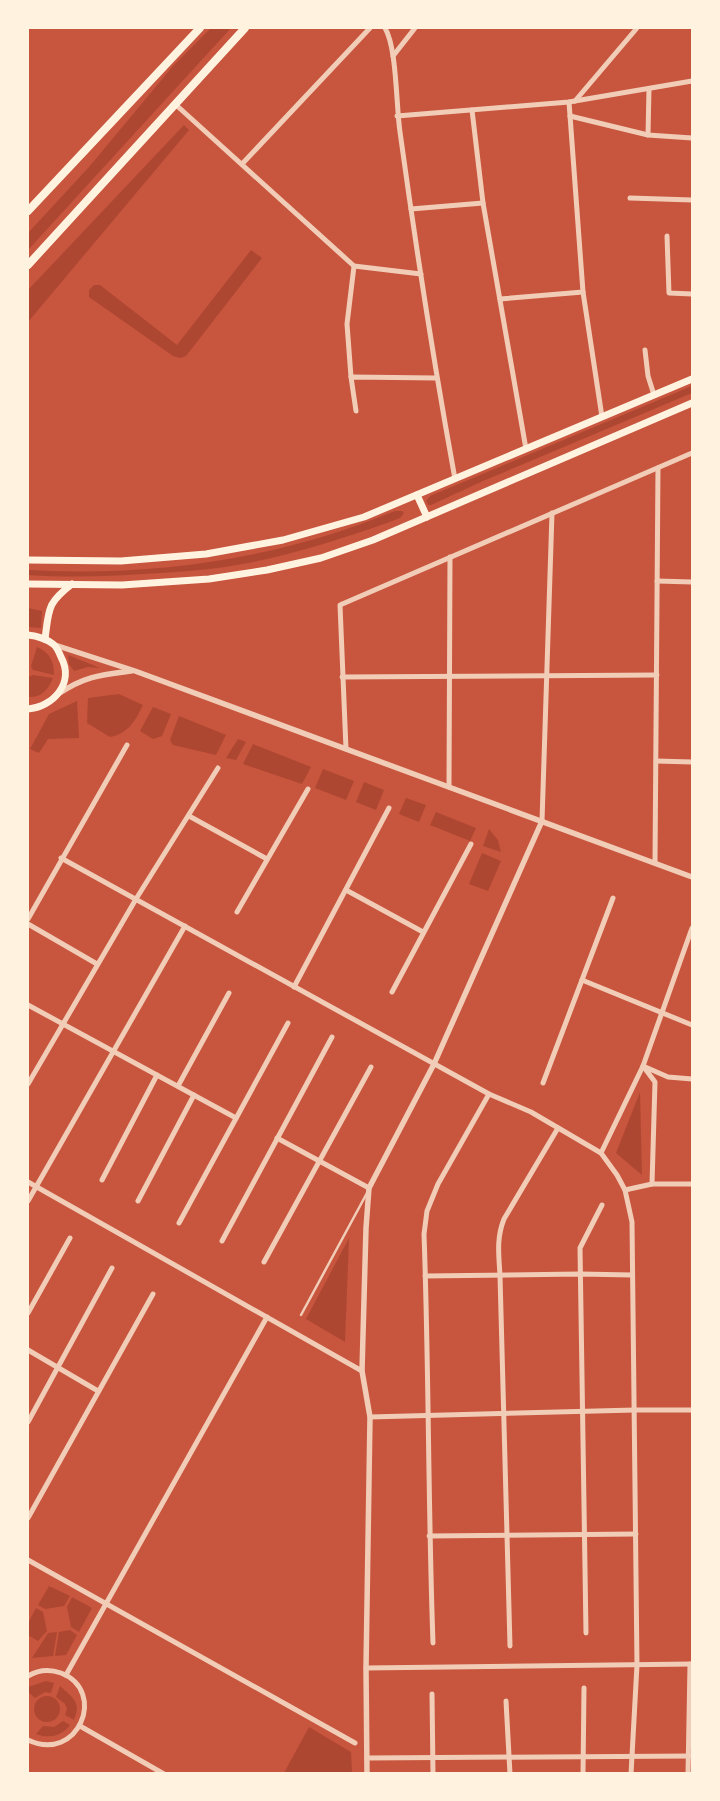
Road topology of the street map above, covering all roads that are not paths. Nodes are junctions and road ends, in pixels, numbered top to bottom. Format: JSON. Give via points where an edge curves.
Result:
{"nodes":[{"id":1,"x":199,"y":28,"type":"edge"},
{"id":2,"x":245,"y":28,"type":"edge"},
{"id":3,"x":370,"y":28,"type":"edge"},
{"id":4,"x":384,"y":28,"type":"edge"},
{"id":5,"x":415,"y":28,"type":"edge"},
{"id":6,"x":637,"y":28,"type":"edge"},
{"id":7,"x":393,"y":56,"type":"junction"},
{"id":8,"x":692,"y":81,"type":"edge"},
{"id":9,"x":649,"y":88,"type":"junction"},
{"id":10,"x":572,"y":101,"type":"junction"},
{"id":11,"x":175,"y":104,"type":"junction"},
{"id":12,"x":472,"y":110,"type":"junction"},
{"id":13,"x":397,"y":116,"type":"junction"},
{"id":14,"x":570,"y":116,"type":"junction"},
{"id":15,"x":648,"y":135,"type":"junction"},
{"id":16,"x":692,"y":138,"type":"edge"},
{"id":17,"x":242,"y":164,"type":"junction"},
{"id":18,"x":630,"y":198,"type":"dead end"},
{"id":19,"x":692,"y":200,"type":"edge"},
{"id":20,"x":483,"y":203,"type":"junction"},
{"id":21,"x":411,"y":209,"type":"junction"},
{"id":22,"x":28,"y":211,"type":"edge"},
{"id":23,"x":667,"y":236,"type":"dead end"},
{"id":24,"x":28,"y":265,"type":"edge"},
{"id":25,"x":354,"y":266,"type":"junction"},
{"id":26,"x":421,"y":274,"type":"junction"},
{"id":27,"x":583,"y":292,"type":"junction"},
{"id":28,"x":692,"y":294,"type":"edge"},
{"id":29,"x":500,"y":300,"type":"junction"},
{"id":30,"x":645,"y":350,"type":"dead end"},
{"id":31,"x":351,"y":377,"type":"junction"},
{"id":32,"x":436,"y":378,"type":"junction"},
{"id":33,"x":692,"y":378,"type":"edge"},
{"id":34,"x":654,"y":395,"type":"junction"},
{"id":35,"x":692,"y":403,"type":"edge"},
{"id":36,"x":356,"y":411,"type":"dead end"},
{"id":37,"x":602,"y":417,"type":"junction"},
{"id":38,"x":526,"y":449,"type":"junction"},
{"id":39,"x":692,"y":453,"type":"edge"},
{"id":40,"x":658,"y":468,"type":"junction"},
{"id":41,"x":455,"y":479,"type":"junction"},
{"id":42,"x":418,"y":495,"type":"junction"},
{"id":43,"x":552,"y":512,"type":"junction"},
{"id":44,"x":427,"y":517,"type":"junction"},
{"id":45,"x":450,"y":557,"type":"junction"},
{"id":46,"x":28,"y":560,"type":"edge"},
{"id":47,"x":657,"y":581,"type":"junction"},
{"id":48,"x":692,"y":582,"type":"edge"},
{"id":49,"x":28,"y":584,"type":"edge"},
{"id":50,"x":72,"y":584,"type":"junction"},
{"id":51,"x":28,"y":635,"type":"edge"},
{"id":52,"x":45,"y":639,"type":"junction"},
{"id":53,"x":55,"y":645,"type":"junction"},
{"id":54,"x":135,"y":671,"type":"junction"},
{"id":55,"x":657,"y":675,"type":"junction"},
{"id":56,"x":450,"y":676,"type":"junction"},
{"id":57,"x":547,"y":676,"type":"junction"},
{"id":58,"x":342,"y":677,"type":"junction"},
{"id":59,"x":58,"y":694,"type":"junction"},
{"id":60,"x":28,"y":710,"type":"edge"},
{"id":61,"x":127,"y":745,"type":"dead end"},
{"id":62,"x":346,"y":749,"type":"junction"},
{"id":63,"x":656,"y":761,"type":"junction"},
{"id":64,"x":692,"y":762,"type":"edge"},
{"id":65,"x":218,"y":768,"type":"dead end"},
{"id":66,"x":449,"y":787,"type":"junction"},
{"id":67,"x":308,"y":788,"type":"dead end"},
{"id":68,"x":389,"y":808,"type":"dead end"},
{"id":69,"x":189,"y":816,"type":"junction"},
{"id":70,"x":542,"y":821,"type":"junction"},
{"id":71,"x":471,"y":844,"type":"dead end"},
{"id":72,"x":61,"y":858,"type":"junction"},
{"id":73,"x":267,"y":859,"type":"junction"},
{"id":74,"x":655,"y":863,"type":"junction"},
{"id":75,"x":692,"y":877,"type":"edge"},
{"id":76,"x":346,"y":890,"type":"junction"},
{"id":77,"x":613,"y":898,"type":"dead end"},
{"id":78,"x":136,"y":899,"type":"junction"},
{"id":79,"x":237,"y":912,"type":"dead end"},
{"id":80,"x":28,"y":919,"type":"edge"},
{"id":81,"x":28,"y":924,"type":"edge"},
{"id":82,"x":185,"y":926,"type":"junction"},
{"id":83,"x":692,"y":928,"type":"edge"},
{"id":84,"x":423,"y":932,"type":"junction"},
{"id":85,"x":97,"y":964,"type":"junction"},
{"id":86,"x":582,"y":980,"type":"junction"},
{"id":87,"x":294,"y":986,"type":"junction"},
{"id":88,"x":392,"y":992,"type":"dead end"},
{"id":89,"x":229,"y":993,"type":"dead end"},
{"id":90,"x":28,"y":1005,"type":"edge"},
{"id":91,"x":661,"y":1013,"type":"junction"},
{"id":92,"x":288,"y":1022,"type":"dead end"},
{"id":93,"x":63,"y":1024,"type":"junction"},
{"id":94,"x":692,"y":1025,"type":"edge"},
{"id":95,"x":332,"y":1037,"type":"dead end"},
{"id":96,"x":113,"y":1051,"type":"junction"},
{"id":97,"x":434,"y":1064,"type":"junction"},
{"id":98,"x":643,"y":1066,"type":"junction"},
{"id":99,"x":371,"y":1067,"type":"dead end"},
{"id":100,"x":157,"y":1075,"type":"junction"},
{"id":101,"x":692,"y":1079,"type":"edge"},
{"id":102,"x":543,"y":1083,"type":"dead end"},
{"id":103,"x":28,"y":1084,"type":"edge"},
{"id":104,"x":178,"y":1086,"type":"junction"},
{"id":105,"x":489,"y":1094,"type":"junction"},
{"id":106,"x":194,"y":1095,"type":"junction"},
{"id":107,"x":236,"y":1118,"type":"junction"},
{"id":108,"x":558,"y":1128,"type":"junction"},
{"id":109,"x":277,"y":1138,"type":"junction"},
{"id":110,"x":601,"y":1153,"type":"junction"},
{"id":111,"x":319,"y":1161,"type":"junction"},
{"id":112,"x":102,"y":1180,"type":"dead end"},
{"id":113,"x":28,"y":1182,"type":"edge"},
{"id":114,"x":652,"y":1184,"type":"junction"},
{"id":115,"x":692,"y":1184,"type":"edge"},
{"id":116,"x":36,"y":1186,"type":"junction"},
{"id":117,"x":369,"y":1188,"type":"junction"},
{"id":118,"x":625,"y":1190,"type":"junction"},
{"id":119,"x":28,"y":1201,"type":"edge"},
{"id":120,"x":138,"y":1201,"type":"dead end"},
{"id":121,"x":602,"y":1205,"type":"dead end"},
{"id":122,"x":179,"y":1223,"type":"dead end"},
{"id":123,"x":70,"y":1238,"type":"dead end"},
{"id":124,"x":222,"y":1241,"type":"dead end"},
{"id":125,"x":264,"y":1262,"type":"dead end"},
{"id":126,"x":112,"y":1268,"type":"dead end"},
{"id":127,"x":580,"y":1274,"type":"junction"},
{"id":128,"x":632,"y":1275,"type":"junction"},
{"id":129,"x":425,"y":1276,"type":"junction"},
{"id":130,"x":500,"y":1276,"type":"junction"},
{"id":131,"x":153,"y":1294,"type":"dead end"},
{"id":132,"x":28,"y":1313,"type":"edge"},
{"id":133,"x":301,"y":1315,"type":"dead end"},
{"id":134,"x":267,"y":1317,"type":"junction"},
{"id":135,"x":28,"y":1350,"type":"edge"},
{"id":136,"x":57,"y":1367,"type":"junction"},
{"id":137,"x":362,"y":1371,"type":"junction"},
{"id":138,"x":98,"y":1391,"type":"junction"},
{"id":139,"x":635,"y":1410,"type":"junction"},
{"id":140,"x":692,"y":1410,"type":"edge"},
{"id":141,"x":582,"y":1412,"type":"junction"},
{"id":142,"x":504,"y":1414,"type":"junction"},
{"id":143,"x":428,"y":1416,"type":"junction"},
{"id":144,"x":370,"y":1417,"type":"junction"},
{"id":145,"x":28,"y":1422,"type":"edge"},
{"id":146,"x":28,"y":1518,"type":"edge"},
{"id":147,"x":584,"y":1534,"type":"junction"},
{"id":148,"x":636,"y":1534,"type":"junction"},
{"id":149,"x":508,"y":1535,"type":"junction"},
{"id":150,"x":429,"y":1536,"type":"junction"},
{"id":151,"x":28,"y":1560,"type":"edge"},
{"id":152,"x":106,"y":1604,"type":"junction"},
{"id":153,"x":586,"y":1632,"type":"dead end"},
{"id":154,"x":433,"y":1643,"type":"dead end"},
{"id":155,"x":510,"y":1646,"type":"dead end"},
{"id":156,"x":691,"y":1664,"type":"edge"},
{"id":157,"x":637,"y":1665,"type":"junction"},
{"id":158,"x":366,"y":1668,"type":"junction"},
{"id":159,"x":66,"y":1675,"type":"junction"},
{"id":160,"x":28,"y":1676,"type":"edge"},
{"id":161,"x":584,"y":1688,"type":"dead end"},
{"id":162,"x":432,"y":1694,"type":"dead end"},
{"id":163,"x":506,"y":1701,"type":"dead end"},
{"id":164,"x":80,"y":1726,"type":"junction"},
{"id":165,"x":28,"y":1740,"type":"edge"},
{"id":166,"x":355,"y":1743,"type":"dead end"},
{"id":167,"x":690,"y":1756,"type":"edge"},
{"id":168,"x":510,"y":1757,"type":"junction"},
{"id":169,"x":584,"y":1757,"type":"junction"},
{"id":170,"x":632,"y":1757,"type":"junction"},
{"id":171,"x":367,"y":1758,"type":"junction"},
{"id":172,"x":432,"y":1758,"type":"junction"},
{"id":173,"x":164,"y":1774,"type":"edge"},
{"id":174,"x":367,"y":1774,"type":"edge"},
{"id":175,"x":433,"y":1774,"type":"edge"},
{"id":176,"x":510,"y":1774,"type":"edge"},
{"id":177,"x":583,"y":1774,"type":"edge"},
{"id":178,"x":631,"y":1774,"type":"edge"},
{"id":179,"x":688,"y":1774,"type":"edge"}],
"edges":[{"from":1,"to":22,"type":"main road"},
{"from":2,"to":11,"type":"main road"},
{"from":3,"to":17,"type":"street"},
{"from":4,"to":7,"type":"street"},
{"from":5,"to":7,"type":"street"},
{"from":6,"to":10,"type":"street"},
{"from":7,"to":13,"type":"street"},
{"from":8,"to":9,"type":"street"},
{"from":9,"to":10,"type":"street"},
{"from":9,"to":15,"type":"street"},
{"from":10,"to":12,"type":"street"},
{"from":10,"to":14,"type":"street"},
{"from":11,"to":17,"type":"street"},
{"from":11,"to":24,"type":"main road"},
{"from":12,"to":13,"type":"street"},
{"from":12,"to":20,"type":"street"},
{"from":13,"to":21,"type":"street"},
{"from":14,"to":15,"type":"street"},
{"from":14,"to":27,"type":"street"},
{"from":15,"to":16,"type":"street"},
{"from":17,"to":25,"type":"street"},
{"from":18,"to":19,"type":"street"},
{"from":20,"to":21,"type":"street"},
{"from":20,"to":29,"type":"street"},
{"from":21,"to":26,"type":"street"},
{"from":23,"to":28,"type":"street","via":[[668,293]]},
{"from":25,"to":26,"type":"street"},
{"from":25,"to":31,"type":"street","via":[[347,324]]},
{"from":26,"to":32,"type":"street"},
{"from":27,"to":29,"type":"street"},
{"from":27,"to":37,"type":"street"},
{"from":29,"to":38,"type":"street"},
{"from":30,"to":34,"type":"street"},
{"from":31,"to":32,"type":"street"},
{"from":31,"to":36,"type":"street"},
{"from":32,"to":41,"type":"street"},
{"from":33,"to":34,"type":"main road"},
{"from":34,"to":37,"type":"main road"},
{"from":35,"to":44,"type":"main road"},
{"from":37,"to":38,"type":"main road"},
{"from":38,"to":41,"type":"main road"},
{"from":39,"to":40,"type":"street"},
{"from":40,"to":43,"type":"street"},
{"from":40,"to":47,"type":"street"},
{"from":41,"to":42,"type":"main road"},
{"from":42,"to":44,"type":"main road"},
{"from":42,"to":46,"type":"main road","via":[[364,517],[290,538],[206,554],[121,561]]},
{"from":43,"to":45,"type":"street"},
{"from":43,"to":57,"type":"street"},
{"from":44,"to":50,"type":"main road","via":[[321,558],[267,570],[209,579],[122,585]]},
{"from":45,"to":56,"type":"street"},
{"from":45,"to":58,"type":"street","via":[[340,605]]},
{"from":47,"to":48,"type":"street"},
{"from":47,"to":55,"type":"street"},
{"from":49,"to":50,"type":"main road"},
{"from":50,"to":52,"type":"main road","via":[[52,603]]},
{"from":51,"to":52,"type":"main road"},
{"from":52,"to":53,"type":"main road"},
{"from":53,"to":54,"type":"street"},
{"from":53,"to":59,"type":"main road","via":[[65,672]]},
{"from":54,"to":59,"type":"street","via":[[99,675],[76,682]]},
{"from":54,"to":62,"type":"street"},
{"from":55,"to":57,"type":"street"},
{"from":55,"to":63,"type":"street"},
{"from":56,"to":57,"type":"street"},
{"from":56,"to":58,"type":"street"},
{"from":56,"to":66,"type":"street"},
{"from":57,"to":70,"type":"street"},
{"from":58,"to":62,"type":"street"},
{"from":59,"to":60,"type":"main road"},
{"from":61,"to":72,"type":"street"},
{"from":62,"to":66,"type":"street"},
{"from":63,"to":64,"type":"street"},
{"from":63,"to":74,"type":"street"},
{"from":65,"to":69,"type":"street"},
{"from":66,"to":70,"type":"street"},
{"from":67,"to":73,"type":"street"},
{"from":68,"to":76,"type":"street"},
{"from":69,"to":73,"type":"street"},
{"from":69,"to":78,"type":"street"},
{"from":70,"to":74,"type":"street"},
{"from":70,"to":97,"type":"street"},
{"from":71,"to":84,"type":"street"},
{"from":72,"to":78,"type":"street"},
{"from":72,"to":80,"type":"street"},
{"from":73,"to":79,"type":"street"},
{"from":74,"to":75,"type":"street"},
{"from":76,"to":84,"type":"street"},
{"from":76,"to":87,"type":"street"},
{"from":77,"to":86,"type":"street"},
{"from":78,"to":82,"type":"street"},
{"from":78,"to":85,"type":"street"},
{"from":81,"to":85,"type":"street"},
{"from":82,"to":87,"type":"street"},
{"from":82,"to":96,"type":"street"},
{"from":83,"to":91,"type":"street"},
{"from":84,"to":88,"type":"street"},
{"from":85,"to":93,"type":"street"},
{"from":86,"to":91,"type":"street"},
{"from":86,"to":102,"type":"street"},
{"from":87,"to":97,"type":"street"},
{"from":89,"to":104,"type":"street"},
{"from":90,"to":93,"type":"street"},
{"from":91,"to":94,"type":"street"},
{"from":91,"to":98,"type":"street"},
{"from":92,"to":107,"type":"street"},
{"from":93,"to":96,"type":"street"},
{"from":93,"to":103,"type":"street"},
{"from":95,"to":109,"type":"street"},
{"from":96,"to":100,"type":"street"},
{"from":96,"to":116,"type":"street"},
{"from":97,"to":105,"type":"street"},
{"from":97,"to":117,"type":"street"},
{"from":98,"to":101,"type":"street","via":[[668,1077]]},
{"from":98,"to":110,"type":"street"},
{"from":98,"to":114,"type":"street","via":[[655,1082]]},
{"from":99,"to":111,"type":"street"},
{"from":100,"to":104,"type":"street"},
{"from":100,"to":112,"type":"street"},
{"from":104,"to":106,"type":"street"},
{"from":105,"to":108,"type":"street"},
{"from":105,"to":129,"type":"street","via":[[438,1184],[427,1211]]},
{"from":106,"to":107,"type":"street"},
{"from":106,"to":120,"type":"street"},
{"from":107,"to":122,"type":"street"},
{"from":108,"to":110,"type":"street"},
{"from":108,"to":130,"type":"street","via":[[499,1232]]},
{"from":109,"to":111,"type":"street"},
{"from":109,"to":124,"type":"street"},
{"from":110,"to":118,"type":"street"},
{"from":111,"to":117,"type":"street"},
{"from":111,"to":125,"type":"street"},
{"from":113,"to":116,"type":"street"},
{"from":114,"to":115,"type":"street"},
{"from":114,"to":118,"type":"street"},
{"from":116,"to":119,"type":"street"},
{"from":116,"to":134,"type":"street"},
{"from":117,"to":133,"type":"lane"},
{"from":117,"to":137,"type":"street"},
{"from":118,"to":128,"type":"street","via":[[632,1222]]},
{"from":121,"to":127,"type":"street","via":[[580,1248]]},
{"from":123,"to":132,"type":"street"},
{"from":126,"to":136,"type":"street"},
{"from":127,"to":128,"type":"street"},
{"from":127,"to":130,"type":"street"},
{"from":127,"to":141,"type":"street"},
{"from":128,"to":139,"type":"street"},
{"from":129,"to":130,"type":"street"},
{"from":129,"to":143,"type":"street"},
{"from":130,"to":142,"type":"street"},
{"from":131,"to":138,"type":"street"},
{"from":134,"to":137,"type":"street"},
{"from":134,"to":152,"type":"street"},
{"from":135,"to":136,"type":"street"},
{"from":136,"to":138,"type":"street"},
{"from":136,"to":145,"type":"street"},
{"from":137,"to":144,"type":"street"},
{"from":138,"to":146,"type":"street"},
{"from":139,"to":140,"type":"street"},
{"from":139,"to":141,"type":"street"},
{"from":139,"to":148,"type":"street"},
{"from":141,"to":142,"type":"street"},
{"from":141,"to":147,"type":"street"},
{"from":142,"to":143,"type":"street"},
{"from":142,"to":149,"type":"street"},
{"from":143,"to":144,"type":"street"},
{"from":143,"to":150,"type":"street"},
{"from":144,"to":158,"type":"street"},
{"from":147,"to":148,"type":"street"},
{"from":147,"to":149,"type":"street"},
{"from":147,"to":153,"type":"street"},
{"from":148,"to":157,"type":"street"},
{"from":149,"to":150,"type":"street"},
{"from":149,"to":155,"type":"street"},
{"from":150,"to":154,"type":"street"},
{"from":151,"to":152,"type":"street"},
{"from":152,"to":159,"type":"street"},
{"from":152,"to":166,"type":"street"},
{"from":156,"to":157,"type":"street"},
{"from":156,"to":167,"type":"street"},
{"from":157,"to":158,"type":"street"},
{"from":157,"to":170,"type":"street"},
{"from":158,"to":171,"type":"street"},
{"from":159,"to":160,"type":"street","via":[[43,1670]]},
{"from":159,"to":164,"type":"street","via":[[82,1692],[84,1715]]},
{"from":161,"to":169,"type":"street"},
{"from":162,"to":172,"type":"street"},
{"from":163,"to":168,"type":"street"},
{"from":164,"to":165,"type":"street","via":[[72,1736],[51,1745]]},
{"from":164,"to":173,"type":"street"},
{"from":167,"to":170,"type":"street"},
{"from":167,"to":179,"type":"street"},
{"from":168,"to":169,"type":"street"},
{"from":168,"to":172,"type":"street"},
{"from":168,"to":176,"type":"street"},
{"from":169,"to":170,"type":"street"},
{"from":169,"to":177,"type":"street"},
{"from":170,"to":178,"type":"street"},
{"from":171,"to":172,"type":"street"},
{"from":171,"to":174,"type":"street"},
{"from":172,"to":175,"type":"street"}]}
